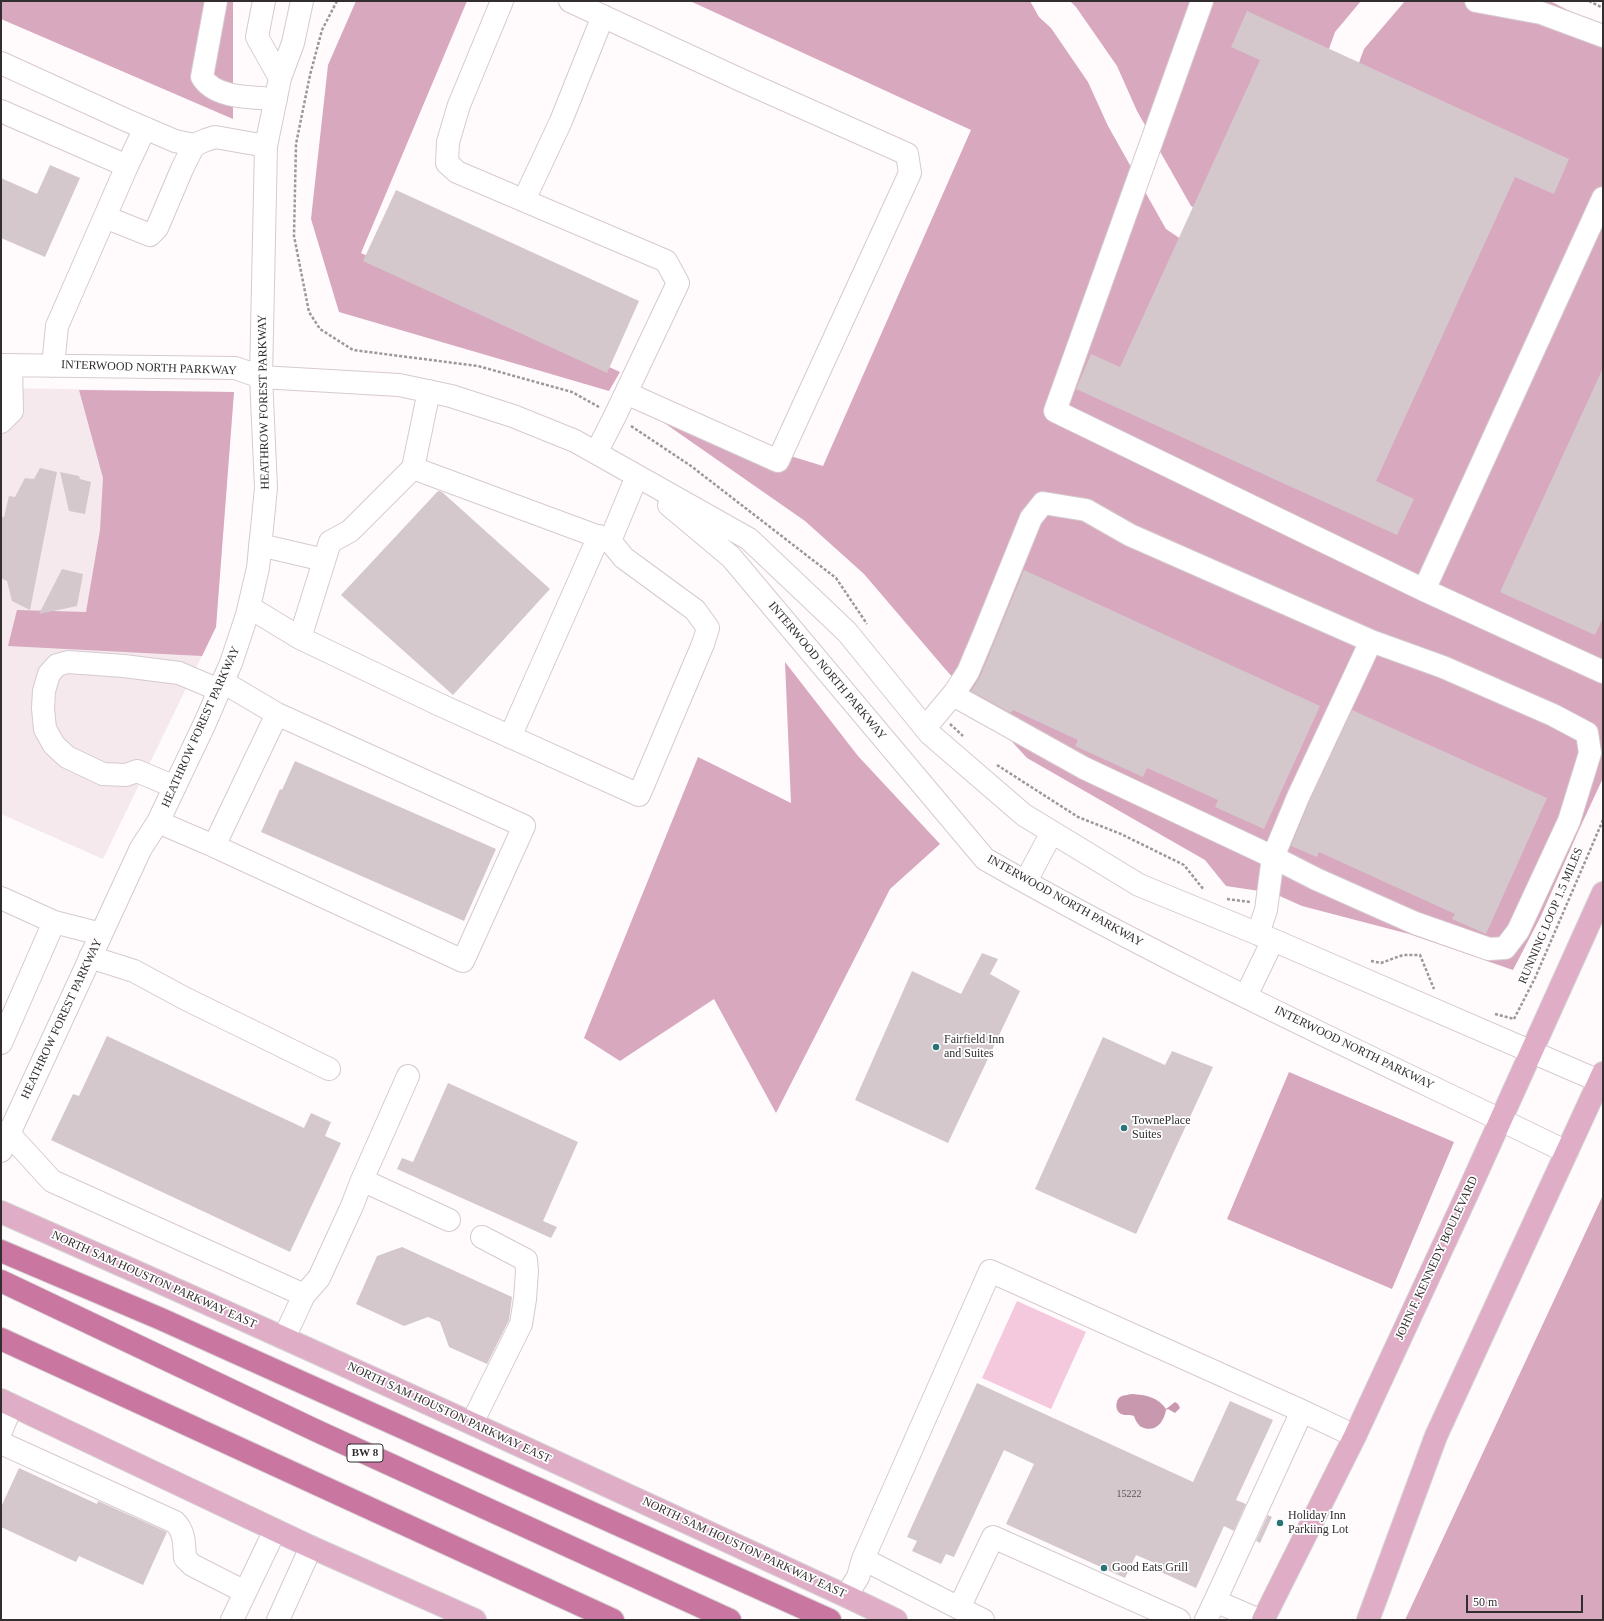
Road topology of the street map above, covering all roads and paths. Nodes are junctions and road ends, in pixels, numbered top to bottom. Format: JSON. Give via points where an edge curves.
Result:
{"nodes":[{"id":1,"x":216,"y":1,"type":"edge"},
{"id":2,"x":264,"y":1,"type":"edge"},
{"id":3,"x":302,"y":1,"type":"edge"},
{"id":4,"x":502,"y":1,"type":"edge"},
{"id":5,"x":570,"y":1,"type":"edge"},
{"id":6,"x":1202,"y":1,"type":"edge"},
{"id":7,"x":1215,"y":1,"type":"edge"},
{"id":8,"x":1476,"y":1,"type":"edge"},
{"id":9,"x":1589,"y":1,"type":"edge"},
{"id":10,"x":1603,"y":8,"type":"edge"},
{"id":11,"x":603,"y":16,"type":"junction"},
{"id":12,"x":1603,"y":36,"type":"edge"},
{"id":13,"x":1,"y":63,"type":"edge"},
{"id":14,"x":280,"y":78,"type":"junction"},
{"id":15,"x":276,"y":100,"type":"junction"},
{"id":16,"x":1,"y":110,"type":"edge"},
{"id":17,"x":145,"y":128,"type":"junction"},
{"id":18,"x":194,"y":145,"type":"junction"},
{"id":19,"x":266,"y":146,"type":"junction"},
{"id":20,"x":127,"y":166,"type":"junction"},
{"id":21,"x":1603,"y":198,"type":"edge"},
{"id":22,"x":524,"y":200,"type":"junction"},
{"id":23,"x":105,"y":217,"type":"junction"},
{"id":24,"x":6,"y":365,"type":"edge"},
{"id":25,"x":53,"y":366,"type":"junction"},
{"id":26,"x":261,"y":377,"type":"junction"},
{"id":27,"x":429,"y":391,"type":"junction"},
{"id":28,"x":626,"y":393,"type":"junction"},
{"id":29,"x":1,"y":422,"type":"edge"},
{"id":30,"x":596,"y":453,"type":"junction"},
{"id":31,"x":413,"y":468,"type":"junction"},
{"id":32,"x":637,"y":476,"type":"junction"},
{"id":33,"x":605,"y":538,"type":"junction"},
{"id":34,"x":260,"y":545,"type":"junction"},
{"id":35,"x":324,"y":560,"type":"junction"},
{"id":36,"x":1424,"y":590,"type":"junction"},
{"id":37,"x":249,"y":607,"type":"junction"},
{"id":38,"x":300,"y":638,"type":"junction"},
{"id":39,"x":1371,"y":641,"type":"junction"},
{"id":40,"x":1603,"y":672,"type":"edge"},
{"id":41,"x":221,"y":686,"type":"junction"},
{"id":42,"x":953,"y":695,"type":"junction"},
{"id":43,"x":277,"y":714,"type":"junction"},
{"id":44,"x":925,"y":728,"type":"junction"},
{"id":45,"x":510,"y":737,"type":"junction"},
{"id":46,"x":175,"y":787,"type":"junction"},
{"id":47,"x":1603,"y":820,"type":"edge"},
{"id":48,"x":158,"y":822,"type":"junction"},
{"id":49,"x":1052,"y":832,"type":"junction"},
{"id":50,"x":214,"y":846,"type":"junction"},
{"id":51,"x":1273,"y":857,"type":"junction"},
{"id":52,"x":1026,"y":882,"type":"junction"},
{"id":53,"x":1603,"y":893,"type":"edge"},
{"id":54,"x":1,"y":898,"type":"edge"},
{"id":55,"x":54,"y":922,"type":"junction"},
{"id":56,"x":101,"y":934,"type":"junction"},
{"id":57,"x":1265,"y":937,"type":"junction"},
{"id":58,"x":90,"y":957,"type":"junction"},
{"id":59,"x":1246,"y":996,"type":"junction"},
{"id":60,"x":1514,"y":1019,"type":"dead end"},
{"id":61,"x":1,"y":1043,"type":"edge"},
{"id":62,"x":1531,"y":1051,"type":"junction"},
{"id":63,"x":329,"y":1069,"type":"dead end"},
{"id":64,"x":408,"y":1076,"type":"dead end"},
{"id":65,"x":1601,"y":1077,"type":"edge"},
{"id":66,"x":1500,"y":1119,"type":"junction"},
{"id":67,"x":4,"y":1139,"type":"edge"},
{"id":68,"x":1567,"y":1152,"type":"junction"},
{"id":69,"x":362,"y":1180,"type":"junction"},
{"id":70,"x":1,"y":1212,"type":"edge"},
{"id":71,"x":449,"y":1220,"type":"dead end"},
{"id":72,"x":482,"y":1238,"type":"dead end"},
{"id":73,"x":1,"y":1252,"type":"edge"},
{"id":74,"x":1,"y":1281,"type":"edge"},
{"id":75,"x":304,"y":1295,"type":"junction"},
{"id":76,"x":284,"y":1338,"type":"junction"},
{"id":77,"x":1,"y":1339,"type":"edge"},
{"id":78,"x":6,"y":1403,"type":"edge"},
{"id":79,"x":1302,"y":1411,"type":"junction"},
{"id":80,"x":472,"y":1423,"type":"junction"},
{"id":81,"x":1,"y":1431,"type":"edge"},
{"id":82,"x":1355,"y":1436,"type":"junction"},
{"id":83,"x":1,"y":1443,"type":"edge"},
{"id":84,"x":275,"y":1530,"type":"junction"},
{"id":85,"x":312,"y":1547,"type":"junction"},
{"id":86,"x":863,"y":1558,"type":"junction"},
{"id":87,"x":245,"y":1592,"type":"junction"},
{"id":88,"x":846,"y":1596,"type":"junction"},
{"id":89,"x":1215,"y":1600,"type":"junction"},
{"id":90,"x":959,"y":1608,"type":"junction"},
{"id":91,"x":232,"y":1620,"type":"edge"},
{"id":92,"x":278,"y":1620,"type":"edge"},
{"id":93,"x":475,"y":1620,"type":"edge"},
{"id":94,"x":613,"y":1620,"type":"edge"},
{"id":95,"x":730,"y":1620,"type":"edge"},
{"id":96,"x":830,"y":1620,"type":"edge"},
{"id":97,"x":896,"y":1620,"type":"edge"},
{"id":98,"x":983,"y":1620,"type":"edge"},
{"id":99,"x":1179,"y":1620,"type":"edge"},
{"id":100,"x":1206,"y":1620,"type":"edge"},
{"id":101,"x":1259,"y":1620,"type":"edge"},
{"id":102,"x":1263,"y":1620,"type":"edge"},
{"id":103,"x":1368,"y":1620,"type":"edge"}],
"edges":[{"from":1,"to":15,"type":"street","via":[[202,77],[217,91]]},
{"from":2,"to":14,"type":"street","via":[[257,37]]},
{"from":3,"to":14,"type":"street","name":"HEATHROW FOREST PARKWAY","via":[[294,44]]},
{"from":4,"to":22,"type":"street","via":[[459,104],[448,142],[446,163],[457,172]]},
{"from":5,"to":11,"type":"street"},
{"from":6,"to":7,"type":"street"},
{"from":6,"to":36,"type":"street","via":[[1054,411]]},
{"from":8,"to":12,"type":"street","via":[[1541,13]]},
{"from":9,"to":10,"type":"path"},
{"from":11,"to":22,"type":"street","via":[[561,121]]},
{"from":11,"to":28,"type":"street","via":[[907,154],[910,173],[778,461]]},
{"from":13,"to":17,"type":"street"},
{"from":14,"to":15,"type":"street","name":"HEATHROW FOREST PARKWAY"},
{"from":15,"to":19,"type":"street","name":"HEATHROW FOREST PARKWAY"},
{"from":16,"to":20,"type":"street"},
{"from":17,"to":18,"type":"street","via":[[175,141]]},
{"from":17,"to":20,"type":"street"},
{"from":18,"to":19,"type":"street","via":[[215,137]]},
{"from":18,"to":23,"type":"street","via":[[157,228],[150,235]]},
{"from":19,"to":26,"type":"street","name":"HEATHROW FOREST PARKWAY"},
{"from":20,"to":23,"type":"street"},
{"from":21,"to":36,"type":"street"},
{"from":22,"to":28,"type":"street","via":[[666,261],[678,283]]},
{"from":23,"to":25,"type":"street","via":[[57,326]]},
{"from":24,"to":25,"type":"street","name":"INTERWOOD NORTH PARKWAY"},
{"from":24,"to":29,"type":"street","via":[[12,411]]},
{"from":25,"to":26,"type":"street","name":"INTERWOOD NORTH PARKWAY","via":[[234,368]]},
{"from":26,"to":27,"type":"street","name":"INTERWOOD NORTH PARKWAY","via":[[399,385]]},
{"from":26,"to":34,"type":"street","name":"HEATHROW FOREST PARKWAY","via":[[266,488]]},
{"from":27,"to":30,"type":"street","name":"INTERWOOD NORTH PARKWAY","via":[[513,416],[575,441]]},
{"from":27,"to":31,"type":"street"},
{"from":28,"to":30,"type":"street"},
{"from":30,"to":32,"type":"street","name":"INTERWOOD NORTH PARKWAY"},
{"from":31,"to":33,"type":"street"},
{"from":31,"to":35,"type":"street","via":[[350,531],[330,542]]},
{"from":32,"to":33,"type":"street"},
{"from":32,"to":44,"type":"street","name":"INTERWOOD NORTH PARKWAY","via":[[749,539],[846,632]]},
{"from":32,"to":52,"type":"street","name":"INTERWOOD NORTH PARKWAY","via":[[731,557],[985,859]]},
{"from":33,"to":45,"type":"street"},
{"from":33,"to":45,"type":"street","via":[[624,558],[695,610],[708,628],[704,644],[639,795]]},
{"from":34,"to":35,"type":"street"},
{"from":34,"to":37,"type":"street","name":"HEATHROW FOREST PARKWAY","via":[[258,568]]},
{"from":35,"to":38,"type":"street"},
{"from":36,"to":40,"type":"street"},
{"from":37,"to":38,"type":"street"},
{"from":37,"to":41,"type":"street","name":"HEATHROW FOREST PARKWAY"},
{"from":38,"to":45,"type":"street"},
{"from":39,"to":42,"type":"street","via":[[1130,535],[1086,510],[1043,503],[1031,518],[968,672]]},
{"from":39,"to":51,"type":"street","via":[[1298,797]]},
{"from":39,"to":51,"type":"street","via":[[1443,666],[1587,733],[1590,753],[1569,821],[1518,931],[1505,948],[1488,949],[1415,923]]},
{"from":41,"to":43,"type":"street"},
{"from":41,"to":46,"type":"street","name":"HEATHROW FOREST PARKWAY"},
{"from":41,"to":46,"type":"street","via":[[179,673],[68,662],[58,665],[49,674],[44,691],[45,729],[54,745],[67,757],[103,774],[126,774],[137,771]]},
{"from":42,"to":44,"type":"street"},
{"from":42,"to":51,"type":"street","via":[[1084,768]]},
{"from":43,"to":50,"type":"street"},
{"from":43,"to":50,"type":"street","via":[[524,826],[463,961]]},
{"from":44,"to":49,"type":"street","name":"INTERWOOD NORTH PARKWAY","via":[[1024,815]]},
{"from":46,"to":48,"type":"street","name":"HEATHROW FOREST PARKWAY"},
{"from":47,"to":60,"type":"path","name":"RUNNING LOOP 1.5 MILES","via":[[1535,978]]},
{"from":48,"to":50,"type":"street"},
{"from":48,"to":56,"type":"street","name":"HEATHROW FOREST PARKWAY","via":[[140,848]]},
{"from":49,"to":52,"type":"street"},
{"from":49,"to":57,"type":"street","name":"INTERWOOD NORTH PARKWAY","via":[[1139,885]]},
{"from":51,"to":57,"type":"street"},
{"from":52,"to":59,"type":"street","name":"INTERWOOD NORTH PARKWAY"},
{"from":53,"to":62,"type":"main road","name":"JOHN F. KENNEDY BOULEVARD"},
{"from":54,"to":55,"type":"street"},
{"from":55,"to":56,"type":"street"},
{"from":55,"to":61,"type":"street"},
{"from":56,"to":58,"type":"street","name":"HEATHROW FOREST PARKWAY"},
{"from":57,"to":59,"type":"street"},
{"from":57,"to":62,"type":"street","name":"INTERWOOD NORTH PARKWAY"},
{"from":58,"to":63,"type":"street","via":[[134,971]]},
{"from":58,"to":67,"type":"street","name":"HEATHROW FOREST PARKWAY"},
{"from":59,"to":66,"type":"street","name":"INTERWOOD NORTH PARKWAY"},
{"from":62,"to":65,"type":"street","name":"INTERWOOD NORTH PARKWAY"},
{"from":62,"to":66,"type":"main road","name":"JOHN F. KENNEDY BOULEVARD"},
{"from":64,"to":69,"type":"street"},
{"from":65,"to":68,"type":"main road"},
{"from":66,"to":68,"type":"street","name":"INTERWOOD NORTH PARKWAY"},
{"from":66,"to":82,"type":"main road","name":"JOHN F. KENNEDY BOULEVARD"},
{"from":67,"to":75,"type":"street","via":[[52,1181]]},
{"from":68,"to":103,"type":"main road","via":[[1436,1436]]},
{"from":69,"to":71,"type":"street"},
{"from":69,"to":75,"type":"street","via":[[319,1278]]},
{"from":70,"to":76,"type":"main road","name":"NORTH SAM HOUSTON PARKWAY EAST"},
{"from":72,"to":80,"type":"street","via":[[526,1260],[527,1271],[521,1324]]},
{"from":73,"to":96,"type":"highway","via":[[161,1319]]},
{"from":74,"to":95,"type":"highway","number":"BW 8","via":[[317,1431]]},
{"from":75,"to":76,"type":"street"},
{"from":76,"to":80,"type":"main road","name":"NORTH SAM HOUSTON PARKWAY EAST"},
{"from":77,"to":94,"type":"highway"},
{"from":78,"to":81,"type":"street"},
{"from":78,"to":84,"type":"main road"},
{"from":79,"to":82,"type":"street"},
{"from":79,"to":86,"type":"street","via":[[990,1271]]},
{"from":79,"to":89,"type":"street"},
{"from":80,"to":88,"type":"main road","name":"NORTH SAM HOUSTON PARKWAY EAST"},
{"from":82,"to":102,"type":"main road","name":"JOHN F. KENNEDY BOULEVARD"},
{"from":83,"to":87,"type":"street","via":[[175,1522],[183,1535],[185,1558],[192,1565]]},
{"from":84,"to":85,"type":"main road"},
{"from":84,"to":87,"type":"street"},
{"from":85,"to":92,"type":"street"},
{"from":85,"to":93,"type":"main road"},
{"from":86,"to":88,"type":"street","via":[[858,1577]]},
{"from":86,"to":90,"type":"street"},
{"from":87,"to":91,"type":"street"},
{"from":88,"to":97,"type":"main road","name":"NORTH SAM HOUSTON PARKWAY EAST"},
{"from":89,"to":100,"type":"street"},
{"from":89,"to":101,"type":"street"},
{"from":90,"to":98,"type":"street"},
{"from":90,"to":99,"type":"street","via":[[993,1537]]}]}
